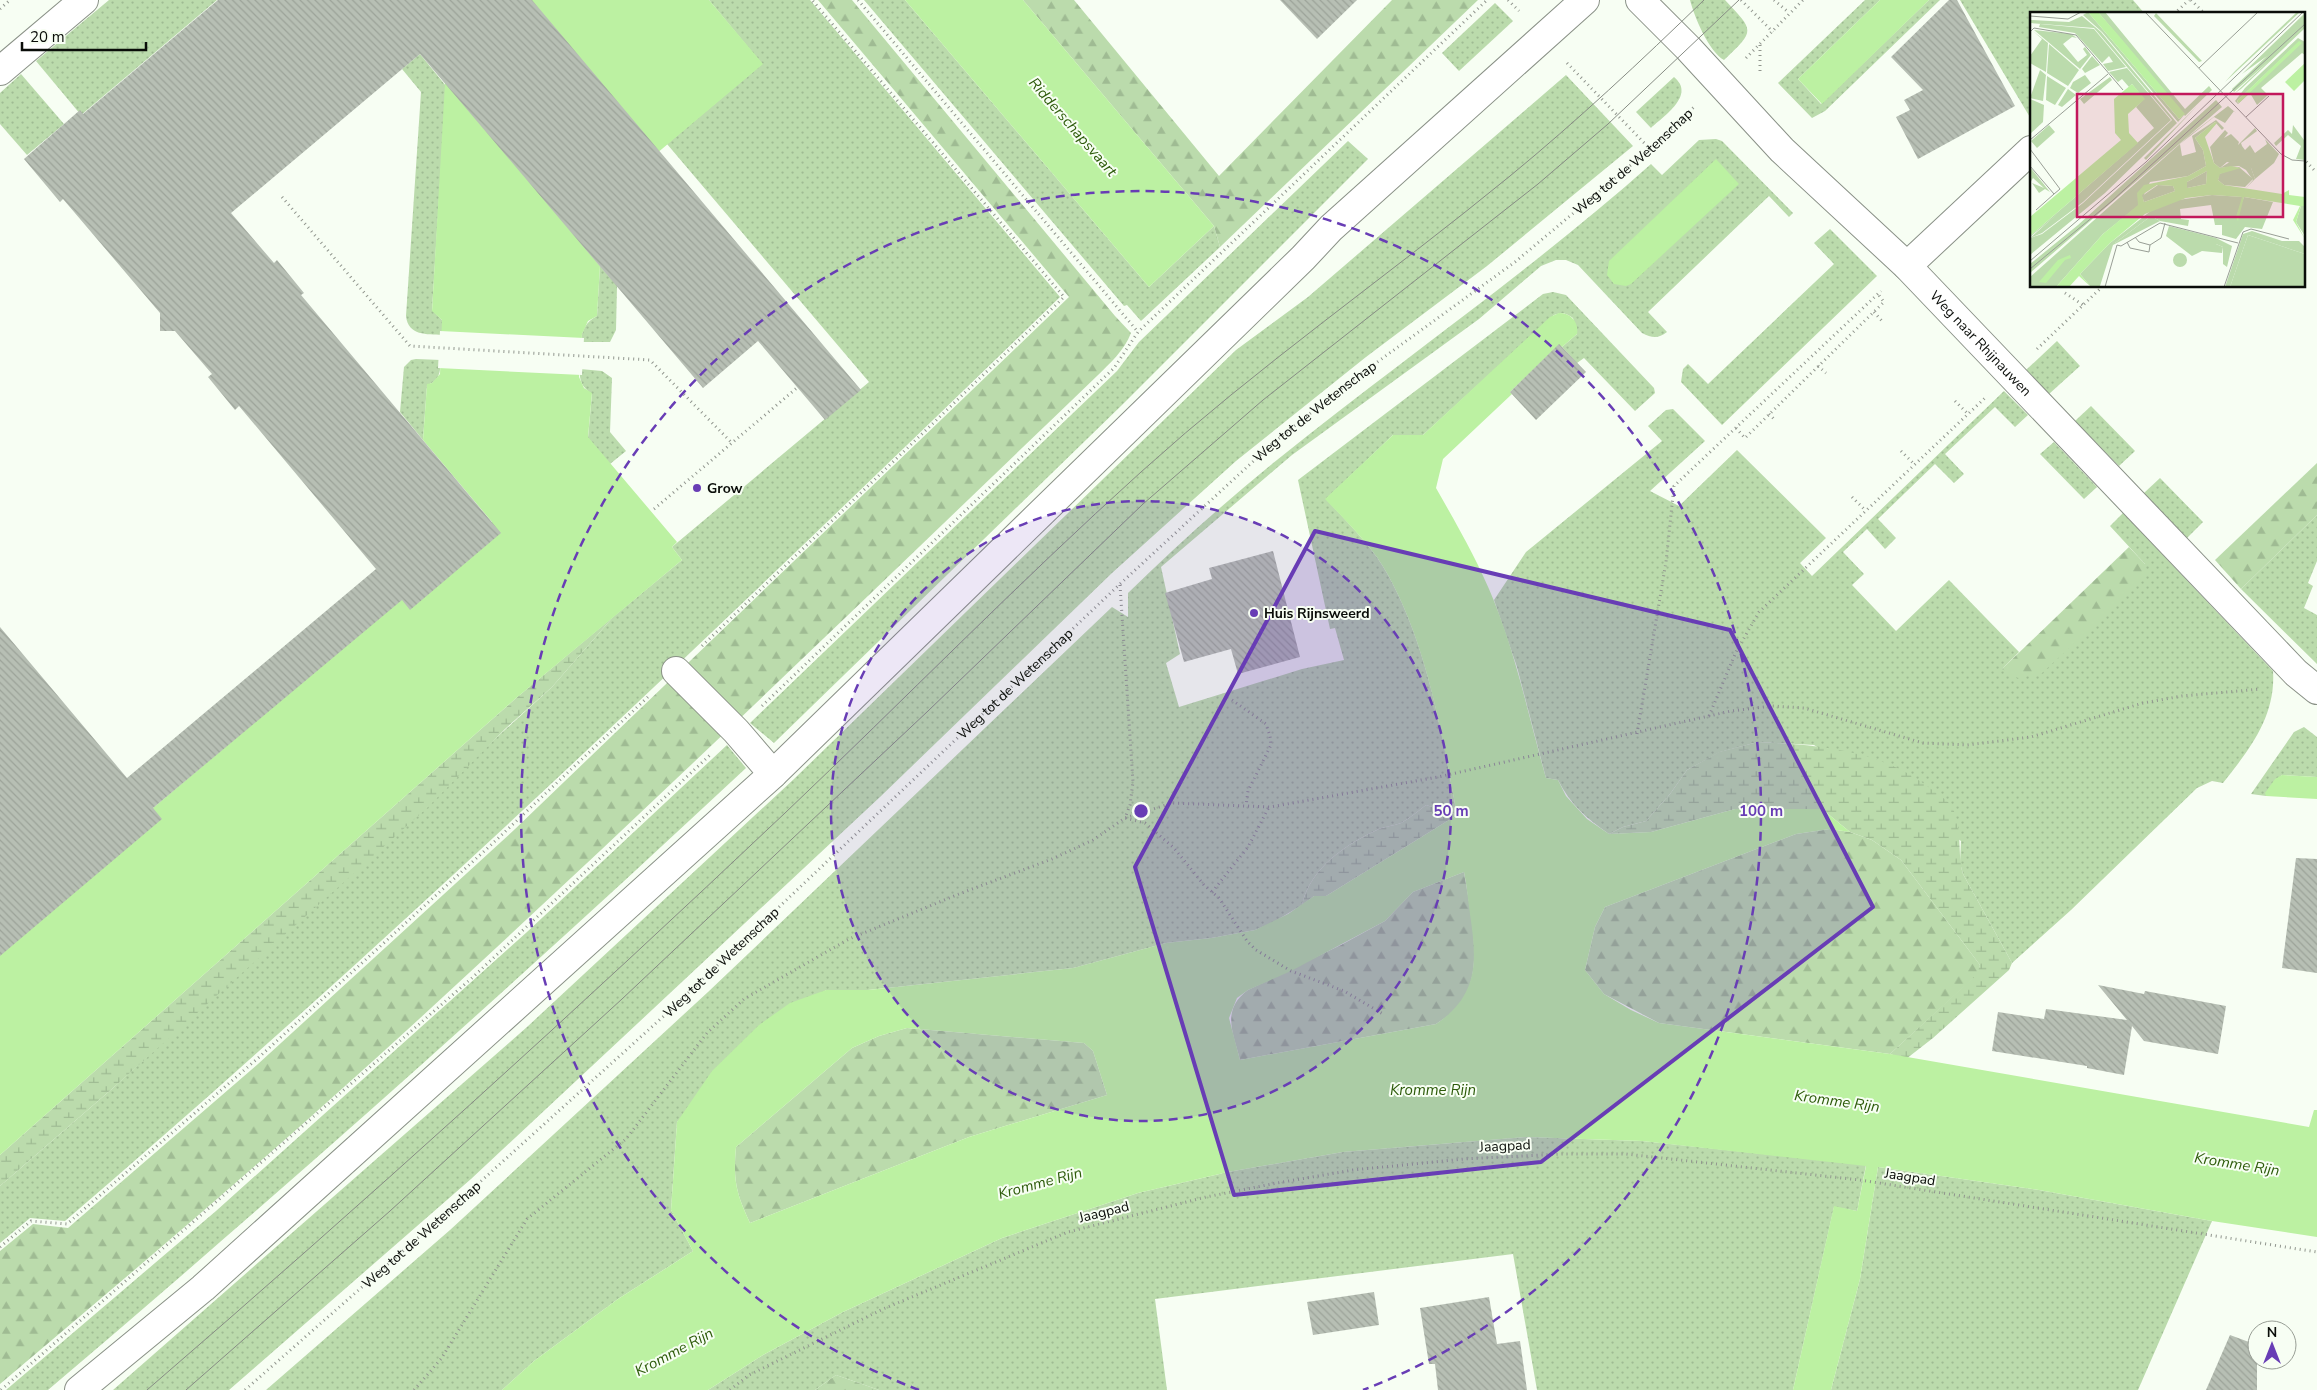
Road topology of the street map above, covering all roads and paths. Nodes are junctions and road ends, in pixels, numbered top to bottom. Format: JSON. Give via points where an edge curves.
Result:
{"nodes":[{"id":1,"x":84,"y":0,"type":"edge"},
{"id":2,"x":812,"y":0,"type":"edge"},
{"id":3,"x":858,"y":0,"type":"edge"},
{"id":4,"x":1487,"y":0,"type":"edge"},
{"id":5,"x":1508,"y":0,"type":"edge"},
{"id":6,"x":1585,"y":0,"type":"edge"},
{"id":7,"x":1640,"y":0,"type":"edge"},
{"id":8,"x":1741,"y":0,"type":"edge"},
{"id":9,"x":1774,"y":0,"type":"edge"},
{"id":10,"x":1803,"y":0,"type":"edge"},
{"id":11,"x":2190,"y":0,"type":"edge"},
{"id":12,"x":7,"y":1,"type":"edge"},
{"id":13,"x":0,"y":9,"type":"edge"},
{"id":14,"x":1788,"y":12,"type":"junction"},
{"id":15,"x":2176,"y":12,"type":"edge"},
{"id":16,"x":2203,"y":12,"type":"edge"},
{"id":17,"x":1774,"y":32,"type":"junction"},
{"id":18,"x":1543,"y":37,"type":"junction"},
{"id":19,"x":0,"y":71,"type":"edge"},
{"id":20,"x":1720,"y":83,"type":"junction"},
{"id":21,"x":1650,"y":149,"type":"junction"},
{"id":22,"x":2030,"y":151,"type":"edge"},
{"id":23,"x":2304,"y":159,"type":"edge"},
{"id":24,"x":2314,"y":170,"type":"dead end"},
{"id":25,"x":282,"y":197,"type":"dead end"},
{"id":26,"x":1907,"y":266,"type":"junction"},
{"id":27,"x":2101,"y":288,"type":"edge"},
{"id":28,"x":2065,"y":293,"type":"dead end"},
{"id":29,"x":1878,"y":294,"type":"junction"},
{"id":30,"x":2083,"y":305,"type":"junction"},
{"id":31,"x":1874,"y":312,"type":"junction"},
{"id":32,"x":1882,"y":321,"type":"dead end"},
{"id":33,"x":1138,"y":332,"type":"junction"},
{"id":34,"x":1818,"y":366,"type":"junction"},
{"id":35,"x":1826,"y":373,"type":"dead end"},
{"id":36,"x":2010,"y":375,"type":"junction"},
{"id":37,"x":798,"y":387,"type":"dead end"},
{"id":38,"x":1955,"y":401,"type":"dead end"},
{"id":39,"x":1769,"y":414,"type":"junction"},
{"id":40,"x":1968,"y":414,"type":"junction"},
{"id":41,"x":1775,"y":420,"type":"dead end"},
{"id":42,"x":1736,"y":428,"type":"junction"},
{"id":43,"x":731,"y":442,"type":"junction"},
{"id":44,"x":1902,"y":451,"type":"dead end"},
{"id":45,"x":1914,"y":464,"type":"junction"},
{"id":46,"x":1852,"y":497,"type":"dead end"},
{"id":47,"x":654,"y":509,"type":"dead end"},
{"id":48,"x":1866,"y":511,"type":"junction"},
{"id":49,"x":1120,"y":584,"type":"junction"},
{"id":50,"x":676,"y":671,"type":"junction"},
{"id":51,"x":2306,"y":682,"type":"edge"},
{"id":52,"x":1232,"y":700,"type":"dead end"},
{"id":53,"x":1709,"y":716,"type":"junction"},
{"id":54,"x":736,"y":731,"type":"junction"},
{"id":55,"x":1637,"y":734,"type":"junction"},
{"id":56,"x":773,"y":774,"type":"junction"},
{"id":57,"x":1246,"y":806,"type":"junction"},
{"id":58,"x":1270,"y":807,"type":"junction"},
{"id":59,"x":1125,"y":818,"type":"junction"},
{"id":60,"x":1212,"y":892,"type":"junction"},
{"id":61,"x":1383,"y":1014,"type":"dead end"},
{"id":62,"x":0,"y":1247,"type":"edge"},
{"id":63,"x":2317,"y":1252,"type":"edge"},
{"id":64,"x":0,"y":1390,"type":"edge"},
{"id":65,"x":79,"y":1390,"type":"edge"},
{"id":66,"x":245,"y":1390,"type":"edge"},
{"id":67,"x":414,"y":1390,"type":"edge"},
{"id":68,"x":730,"y":1390,"type":"edge"}],
"edges":[{"from":1,"to":19,"type":"main road"},
{"from":2,"to":50,"type":"path","via":[[1064,297]]},
{"from":3,"to":33,"type":"path"},
{"from":4,"to":33,"type":"path"},
{"from":5,"to":18,"type":"path"},
{"from":6,"to":18,"type":"main road"},
{"from":7,"to":20,"type":"main road","name":"Weg naar Rhijnauwen"},
{"from":8,"to":17,"type":"path"},
{"from":9,"to":14,"type":"path"},
{"from":10,"to":14,"type":"path","name":"Weg tot de Wetenschap"},
{"from":11,"to":15,"type":"path"},
{"from":11,"to":16,"type":"path"},
{"from":12,"to":13,"type":"path"},
{"from":14,"to":17,"type":"path","name":"Weg tot de Wetenschap"},
{"from":17,"to":20,"type":"path","name":"Weg tot de Wetenschap"},
{"from":18,"to":21,"type":"path"},
{"from":18,"to":56,"type":"main road","via":[[1331,228]]},
{"from":20,"to":21,"type":"path","name":"Weg tot de Wetenschap"},
{"from":20,"to":26,"type":"main road","name":"Weg naar Rhijnauwen","via":[[1782,150]]},
{"from":21,"to":49,"type":"path","name":"Weg tot de Wetenschap","via":[[1515,262],[1272,444]]},
{"from":22,"to":26,"type":"main road"},
{"from":23,"to":24,"type":"path"},
{"from":25,"to":43,"type":"path","via":[[410,346],[650,360]]},
{"from":26,"to":29,"type":"path"},
{"from":26,"to":36,"type":"main road","name":"Weg naar Rhijnauwen"},
{"from":27,"to":30,"type":"path"},
{"from":28,"to":30,"type":"path"},
{"from":29,"to":31,"type":"path","via":[[1884,302]]},
{"from":29,"to":42,"type":"path"},
{"from":30,"to":36,"type":"path"},
{"from":31,"to":32,"type":"path"},
{"from":31,"to":34,"type":"path"},
{"from":33,"to":54,"type":"path","via":[[1114,368]]},
{"from":34,"to":35,"type":"path"},
{"from":34,"to":39,"type":"path"},
{"from":36,"to":40,"type":"path"},
{"from":36,"to":51,"type":"main road","name":"Weg naar Rhijnauwen"},
{"from":37,"to":43,"type":"path"},
{"from":38,"to":40,"type":"path"},
{"from":39,"to":41,"type":"path"},
{"from":39,"to":42,"type":"path","via":[[1745,438]]},
{"from":40,"to":45,"type":"path"},
{"from":42,"to":55,"type":"path","via":[[1674,486],[1666,562]]},
{"from":43,"to":47,"type":"path"},
{"from":44,"to":45,"type":"path"},
{"from":45,"to":48,"type":"path"},
{"from":46,"to":48,"type":"path"},
{"from":48,"to":53,"type":"path","via":[[1760,612],[1736,652]]},
{"from":49,"to":59,"type":"path","via":[[1133,782]]},
{"from":49,"to":66,"type":"path","name":"Weg tot de Wetenschap","via":[[665,1015]]},
{"from":50,"to":54,"type":"main road"},
{"from":50,"to":62,"type":"path","via":[[257,1059],[67,1224],[31,1221]]},
{"from":51,"to":53,"type":"path","via":[[2143,703],[2031,737],[1967,745],[1923,743],[1804,708],[1772,706]]},
{"from":52,"to":57,"type":"path","via":[[1266,724],[1270,736],[1271,745],[1248,792]]},
{"from":53,"to":55,"type":"path"},
{"from":54,"to":56,"type":"main road"},
{"from":54,"to":64,"type":"path","via":[[473,977]]},
{"from":55,"to":58,"type":"path","via":[[1438,777]]},
{"from":56,"to":65,"type":"main road","via":[[203,1288]]},
{"from":57,"to":58,"type":"path"},
{"from":57,"to":59,"type":"path","via":[[1172,803]]},
{"from":58,"to":60,"type":"path","via":[[1248,847]]},
{"from":59,"to":60,"type":"path","via":[[1145,823],[1154,830]]},
{"from":59,"to":67,"type":"path","via":[[1093,840],[1052,859],[849,939],[744,999],[707,1033],[626,1139],[527,1219],[441,1359]]},
{"from":60,"to":61,"type":"path","via":[[1247,940],[1267,958],[1344,991]]},
{"from":63,"to":68,"type":"path","name":"Jaagpad","via":[[1860,1180],[1626,1154],[1464,1159],[1353,1170],[1277,1183],[1206,1197],[1068,1232],[883,1309],[749,1375]]}]}
